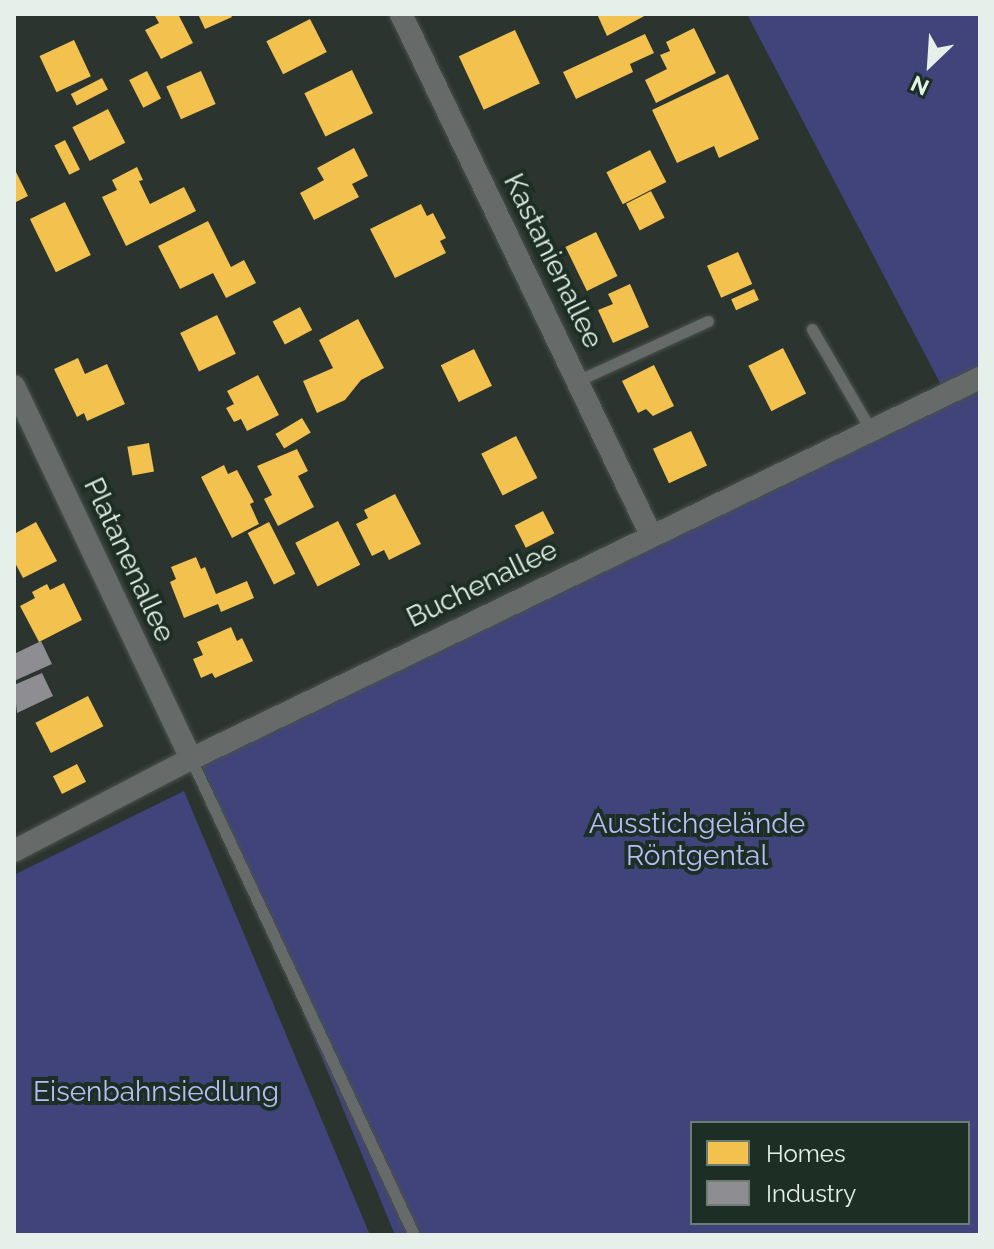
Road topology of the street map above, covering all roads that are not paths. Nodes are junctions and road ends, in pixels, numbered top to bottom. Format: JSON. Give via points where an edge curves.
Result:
{"nodes":[{"id":1,"x":401,"y":14,"type":"edge"},
{"id":2,"x":708,"y":321,"type":"dead end"},
{"id":3,"x":812,"y":329,"type":"dead end"},
{"id":4,"x":980,"y":378,"type":"edge"},
{"id":5,"x":577,"y":381,"type":"junction"},
{"id":6,"x":14,"y":386,"type":"edge"},
{"id":7,"x":873,"y":434,"type":"junction"},
{"id":8,"x":651,"y":535,"type":"junction"},
{"id":9,"x":191,"y":759,"type":"junction"},
{"id":10,"x":14,"y":851,"type":"edge"},
{"id":11,"x":414,"y":1235,"type":"edge"}],
"edges":[{"from":1,"to":5,"type":"street","name":"Kastanienallee"},
{"from":2,"to":5,"type":"lane"},
{"from":3,"to":7,"type":"lane"},
{"from":4,"to":7,"type":"street","name":"Buchenallee"},
{"from":5,"to":8,"type":"street","name":"Kastanienallee"},
{"from":6,"to":9,"type":"street","name":"Platanenallee"},
{"from":7,"to":8,"type":"street","name":"Buchenallee"},
{"from":8,"to":9,"type":"street","name":"Buchenallee"},
{"from":9,"to":10,"type":"street","name":"Buchenallee"},
{"from":9,"to":11,"type":"lane"}]}
